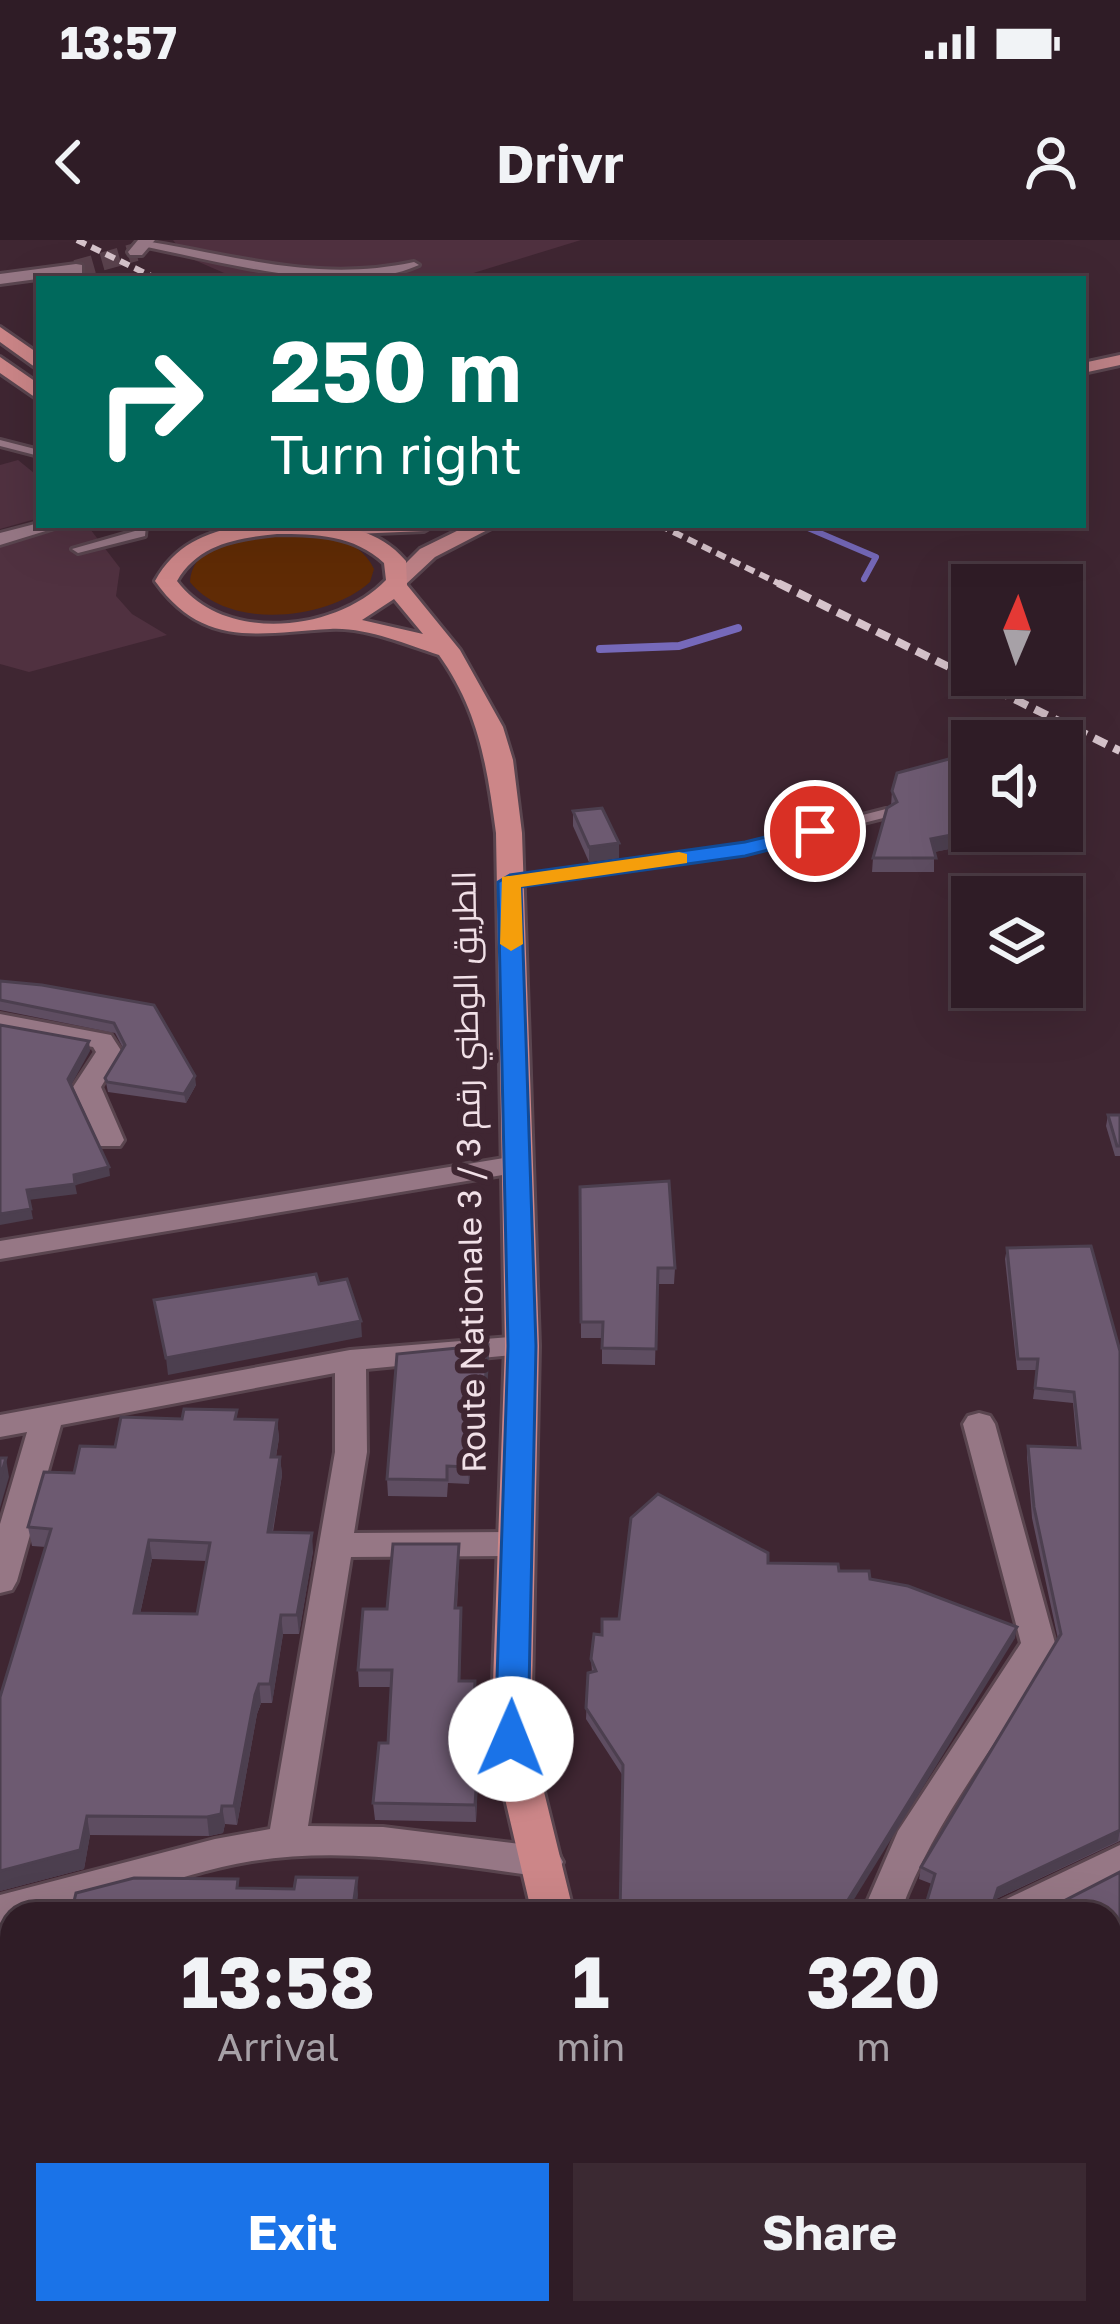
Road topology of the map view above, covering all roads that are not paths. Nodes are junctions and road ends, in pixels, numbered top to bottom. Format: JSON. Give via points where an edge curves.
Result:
{"nodes":[{"id":1,"x":143,"y":245,"type":"edge"},
{"id":2,"x":414,"y":265,"type":"dead end"},
{"id":3,"x":76,"y":269,"type":"dead end"},
{"id":4,"x":327,"y":276,"type":"edge"},
{"id":5,"x":346,"y":276,"type":"edge"},
{"id":6,"x":0,"y":279,"type":"edge"},
{"id":7,"x":0,"y":333,"type":"edge"},
{"id":8,"x":1120,"y":347,"type":"edge"},
{"id":9,"x":1086,"y":354,"type":"edge"},
{"id":10,"x":1120,"y":360,"type":"edge"},
{"id":11,"x":36,"y":362,"type":"edge"},
{"id":12,"x":0,"y":363,"type":"edge"},
{"id":13,"x":1086,"y":367,"type":"edge"},
{"id":14,"x":36,"y":392,"type":"edge"},
{"id":15,"x":0,"y":443,"type":"edge"},
{"id":16,"x":36,"y":452,"type":"edge"},
{"id":17,"x":43,"y":528,"type":"edge"},
{"id":18,"x":140,"y":528,"type":"edge"},
{"id":19,"x":264,"y":528,"type":"edge"},
{"id":20,"x":300,"y":528,"type":"edge"},
{"id":21,"x":381,"y":528,"type":"edge"},
{"id":22,"x":479,"y":528,"type":"edge"},
{"id":23,"x":338,"y":531,"type":"junction"},
{"id":24,"x":180,"y":534,"type":"dead end"},
{"id":25,"x":0,"y":539,"type":"edge"},
{"id":26,"x":78,"y":549,"type":"dead end"},
{"id":27,"x":173,"y":564,"type":"junction"},
{"id":28,"x":397,"y":584,"type":"junction"},
{"id":29,"x":310,"y":626,"type":"junction"},
{"id":30,"x":452,"y":652,"type":"junction"},
{"id":31,"x":886,"y":813,"type":"edge"},
{"id":32,"x":510,"y":882,"type":"junction"},
{"id":33,"x":0,"y":1022,"type":"edge"},
{"id":34,"x":110,"y":1140,"type":"dead end"},
{"id":35,"x":516,"y":1165,"type":"junction"},
{"id":36,"x":0,"y":1250,"type":"edge"},
{"id":37,"x":522,"y":1346,"type":"junction"},
{"id":38,"x":350,"y":1360,"type":"junction"},
{"id":39,"x":48,"y":1416,"type":"junction"},
{"id":40,"x":979,"y":1424,"type":"dead end"},
{"id":41,"x":0,"y":1426,"type":"edge"},
{"id":42,"x":515,"y":1544,"type":"junction"},
{"id":43,"x":337,"y":1545,"type":"junction"},
{"id":44,"x":0,"y":1581,"type":"edge"},
{"id":45,"x":286,"y":1842,"type":"junction"},
{"id":46,"x":544,"y":1862,"type":"junction"},
{"id":47,"x":1113,"y":1871,"type":"edge"},
{"id":48,"x":53,"y":1902,"type":"edge"},
{"id":49,"x":551,"y":1902,"type":"edge"},
{"id":50,"x":884,"y":1902,"type":"edge"},
{"id":51,"x":1040,"y":1902,"type":"edge"}],
"edges":[{"from":1,"to":4,"type":"lane"},
{"from":2,"to":5,"type":"lane"},
{"from":3,"to":6,"type":"street"},
{"from":7,"to":11,"type":"highway"},
{"from":8,"to":9,"type":"main road"},
{"from":10,"to":13,"type":"main road"},
{"from":12,"to":14,"type":"highway"},
{"from":15,"to":16,"type":"lane"},
{"from":17,"to":25,"type":"street"},
{"from":18,"to":26,"type":"lane"},
{"from":19,"to":27,"type":"highway","via":[[225,535]]},
{"from":20,"to":23,"type":"highway"},
{"from":21,"to":23,"type":"main road"},
{"from":22,"to":28,"type":"main road","via":[[419,555]]},
{"from":23,"to":28,"type":"highway","via":[[386,551],[399,571]]},
{"from":24,"to":27,"type":"highway"},
{"from":27,"to":29,"type":"highway","via":[[166,581],[173,599],[194,614],[227,625]]},
{"from":28,"to":29,"type":"highway","via":[[356,615]]},
{"from":28,"to":30,"type":"highway"},
{"from":29,"to":30,"type":"highway","via":[[386,631]]},
{"from":30,"to":32,"type":"highway","name":"Route Nationale 3 / الطريق الوطني رقم 3","via":[[498,750]]},
{"from":31,"to":32,"type":"lane","via":[[745,849]]},
{"from":32,"to":35,"type":"highway","name":"Route Nationale 3 / الطريق الوطني رقم 3"},
{"from":33,"to":34,"type":"street","via":[[102,1041],[110,1052],[87,1087]]},
{"from":35,"to":36,"type":"street"},
{"from":35,"to":37,"type":"highway","name":"Route Nationale 3 / الطريق الوطني رقم 3"},
{"from":37,"to":38,"type":"street"},
{"from":37,"to":42,"type":"highway","name":"Route Nationale 3 / الطريق الوطني رقم 3"},
{"from":38,"to":39,"type":"street"},
{"from":38,"to":43,"type":"street","via":[[351,1453]]},
{"from":39,"to":41,"type":"street"},
{"from":39,"to":44,"type":"street"},
{"from":40,"to":50,"type":"street","via":[[1038,1643],[1018,1685],[934,1799]]},
{"from":42,"to":43,"type":"street"},
{"from":42,"to":46,"type":"highway","name":"Route Nationale 3 / الطريق الوطني رقم 3","via":[[511,1739]]},
{"from":43,"to":45,"type":"street"},
{"from":45,"to":46,"type":"street"},
{"from":45,"to":48,"type":"street"},
{"from":46,"to":49,"type":"highway","name":"Route Nationale 3 / الطريق الوطني رقم 3"},
{"from":47,"to":51,"type":"street"}]}
